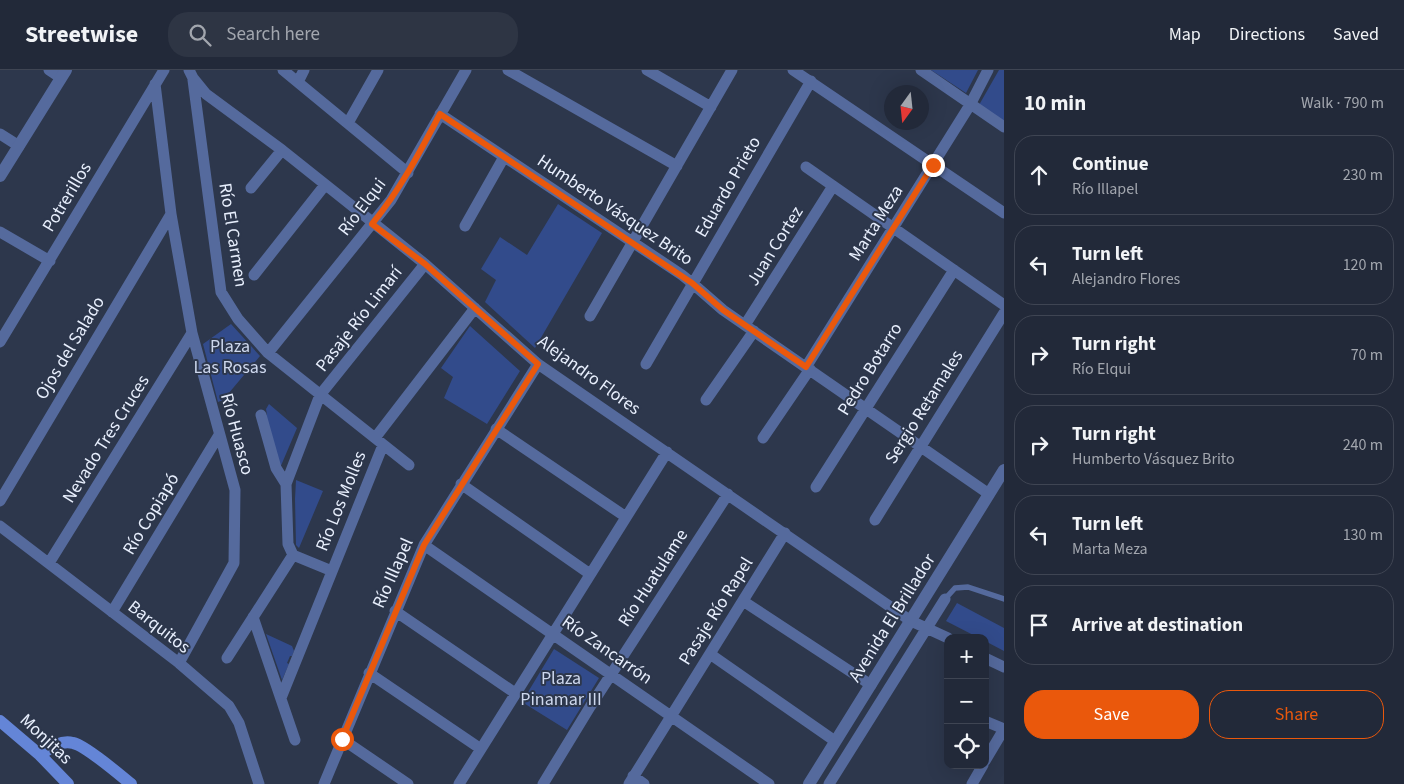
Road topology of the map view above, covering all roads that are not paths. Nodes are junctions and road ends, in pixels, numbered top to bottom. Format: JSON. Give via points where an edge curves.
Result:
{"nodes":[{"id":1,"x":49,"y":70,"type":"edge"},
{"id":2,"x":164,"y":70,"type":"edge"},
{"id":3,"x":283,"y":70,"type":"edge"},
{"id":4,"x":304,"y":70,"type":"edge"},
{"id":5,"x":378,"y":70,"type":"edge"},
{"id":6,"x":466,"y":70,"type":"edge"},
{"id":7,"x":508,"y":70,"type":"edge"},
{"id":8,"x":647,"y":70,"type":"edge"},
{"id":9,"x":732,"y":70,"type":"edge"},
{"id":10,"x":793,"y":70,"type":"edge"},
{"id":11,"x":921,"y":70,"type":"edge"},
{"id":12,"x":988,"y":70,"type":"edge"},
{"id":13,"x":63,"y":74,"type":"edge"},
{"id":14,"x":191,"y":74,"type":"edge"},
{"id":15,"x":811,"y":81,"type":"junction"},
{"id":16,"x":298,"y":82,"type":"junction"},
{"id":17,"x":155,"y":84,"type":"junction"},
{"id":18,"x":970,"y":104,"type":"junction"},
{"id":19,"x":711,"y":107,"type":"junction"},
{"id":20,"x":440,"y":114,"type":"junction"},
{"id":21,"x":348,"y":123,"type":"junction"},
{"id":22,"x":1004,"y":128,"type":"edge"},
{"id":23,"x":0,"y":134,"type":"edge"},
{"id":24,"x":19,"y":146,"type":"junction"},
{"id":25,"x":282,"y":150,"type":"junction"},
{"id":26,"x":504,"y":157,"type":"junction"},
{"id":27,"x":933,"y":165,"type":"junction"},
{"id":28,"x":677,"y":166,"type":"junction"},
{"id":29,"x":806,"y":167,"type":"dead end"},
{"id":30,"x":408,"y":173,"type":"junction"},
{"id":31,"x":0,"y":176,"type":"edge"},
{"id":32,"x":325,"y":185,"type":"junction"},
{"id":33,"x":833,"y":186,"type":"junction"},
{"id":34,"x":251,"y":188,"type":"dead end"},
{"id":35,"x":171,"y":214,"type":"junction"},
{"id":36,"x":1004,"y":214,"type":"edge"},
{"id":37,"x":372,"y":224,"type":"junction"},
{"id":38,"x":465,"y":226,"type":"dead end"},
{"id":39,"x":893,"y":228,"type":"junction"},
{"id":40,"x":0,"y":232,"type":"edge"},
{"id":41,"x":633,"y":242,"type":"junction"},
{"id":42,"x":50,"y":261,"type":"junction"},
{"id":43,"x":425,"y":264,"type":"junction"},
{"id":44,"x":954,"y":270,"type":"junction"},
{"id":45,"x":254,"y":275,"type":"dead end"},
{"id":46,"x":692,"y":283,"type":"junction"},
{"id":47,"x":1004,"y":305,"type":"edge"},
{"id":48,"x":475,"y":308,"type":"junction"},
{"id":49,"x":1004,"y":313,"type":"edge"},
{"id":50,"x":590,"y":316,"type":"dead end"},
{"id":51,"x":750,"y":328,"type":"junction"},
{"id":52,"x":192,"y":333,"type":"junction"},
{"id":53,"x":0,"y":342,"type":"edge"},
{"id":54,"x":268,"y":353,"type":"junction"},
{"id":55,"x":538,"y":364,"type":"junction"},
{"id":56,"x":646,"y":364,"type":"dead end"},
{"id":57,"x":808,"y":368,"type":"junction"},
{"id":58,"x":320,"y":395,"type":"junction"},
{"id":59,"x":706,"y":400,"type":"dead end"},
{"id":60,"x":866,"y":408,"type":"junction"},
{"id":61,"x":261,"y":415,"type":"dead end"},
{"id":62,"x":496,"y":429,"type":"junction"},
{"id":63,"x":219,"y":435,"type":"junction"},
{"id":64,"x":763,"y":438,"type":"dead end"},
{"id":65,"x":379,"y":441,"type":"junction"},
{"id":66,"x":921,"y":446,"type":"junction"},
{"id":67,"x":667,"y":452,"type":"junction"},
{"id":68,"x":408,"y":465,"type":"dead end"},
{"id":69,"x":1004,"y":470,"type":"edge"},
{"id":70,"x":286,"y":484,"type":"junction"},
{"id":71,"x":461,"y":484,"type":"junction"},
{"id":72,"x":816,"y":487,"type":"dead end"},
{"id":73,"x":728,"y":494,"type":"junction"},
{"id":74,"x":989,"y":494,"type":"junction"},
{"id":75,"x":0,"y":500,"type":"edge"},
{"id":76,"x":626,"y":517,"type":"junction"},
{"id":77,"x":874,"y":520,"type":"dead end"},
{"id":78,"x":0,"y":526,"type":"edge"},
{"id":79,"x":785,"y":534,"type":"junction"},
{"id":80,"x":424,"y":545,"type":"junction"},
{"id":81,"x":293,"y":555,"type":"junction"},
{"id":82,"x":49,"y":563,"type":"junction"},
{"id":83,"x":332,"y":570,"type":"junction"},
{"id":84,"x":590,"y":574,"type":"junction"},
{"id":85,"x":1004,"y":598,"type":"edge"},
{"id":86,"x":945,"y":599,"type":"joint"},
{"id":87,"x":743,"y":601,"type":"junction"},
{"id":88,"x":395,"y":611,"type":"junction"},
{"id":89,"x":112,"y":612,"type":"junction"},
{"id":90,"x":254,"y":617,"type":"junction"},
{"id":91,"x":911,"y":621,"type":"junction"},
{"id":92,"x":926,"y":627,"type":"junction"},
{"id":93,"x":552,"y":633,"type":"junction"},
{"id":94,"x":944,"y":636,"type":"edge"},
{"id":95,"x":710,"y":654,"type":"junction"},
{"id":96,"x":227,"y":658,"type":"dead end"},
{"id":97,"x":989,"y":660,"type":"edge"},
{"id":98,"x":179,"y":663,"type":"junction"},
{"id":99,"x":1004,"y":667,"type":"edge"},
{"id":100,"x":369,"y":673,"type":"junction"},
{"id":101,"x":612,"y":674,"type":"junction"},
{"id":102,"x":871,"y":685,"type":"junction"},
{"id":103,"x":515,"y":693,"type":"junction"},
{"id":104,"x":281,"y":698,"type":"junction"},
{"id":105,"x":671,"y":716,"type":"junction"},
{"id":106,"x":0,"y":721,"type":"edge"},
{"id":107,"x":989,"y":723,"type":"edge"},
{"id":108,"x":342,"y":739,"type":"junction"},
{"id":109,"x":295,"y":740,"type":"dead end"},
{"id":110,"x":835,"y":741,"type":"junction"},
{"id":111,"x":481,"y":749,"type":"junction"},
{"id":112,"x":989,"y":754,"type":"edge"},
{"id":113,"x":40,"y":755,"type":"junction"},
{"id":114,"x":981,"y":769,"type":"edge"},
{"id":115,"x":631,"y":780,"type":"edge"},
{"id":116,"x":68,"y":784,"type":"edge"},
{"id":117,"x":132,"y":784,"type":"edge"},
{"id":118,"x":259,"y":784,"type":"edge"},
{"id":119,"x":324,"y":784,"type":"edge"},
{"id":120,"x":408,"y":784,"type":"edge"},
{"id":121,"x":459,"y":784,"type":"edge"},
{"id":122,"x":543,"y":784,"type":"edge"},
{"id":123,"x":644,"y":784,"type":"edge"},
{"id":124,"x":769,"y":784,"type":"edge"},
{"id":125,"x":809,"y":784,"type":"edge"},
{"id":126,"x":829,"y":784,"type":"edge"},
{"id":127,"x":972,"y":784,"type":"edge"}],
"edges":[{"from":1,"to":13,"type":"street"},
{"from":2,"to":17,"type":"street","name":"Potrerillos"},
{"from":3,"to":16,"type":"street"},
{"from":4,"to":16,"type":"street"},
{"from":5,"to":21,"type":"street"},
{"from":6,"to":20,"type":"street","name":"Río Elqui"},
{"from":7,"to":28,"type":"street"},
{"from":8,"to":19,"type":"street"},
{"from":9,"to":19,"type":"street"},
{"from":10,"to":15,"type":"street"},
{"from":11,"to":18,"type":"street"},
{"from":12,"to":18,"type":"street","name":"Marta Meza"},
{"from":13,"to":24,"type":"street"},
{"from":14,"to":25,"type":"street","name":"Alejandro Flores","via":[[206,94]]},
{"from":14,"to":54,"type":"street","name":"Río El Carmen","via":[[221,292],[238,319]]},
{"from":15,"to":27,"type":"street"},
{"from":15,"to":46,"type":"street","name":"Eduardo Prieto"},
{"from":16,"to":21,"type":"street"},
{"from":17,"to":35,"type":"street","name":"Río Huasco"},
{"from":17,"to":42,"type":"street","name":"Potrerillos"},
{"from":18,"to":22,"type":"street"},
{"from":18,"to":27,"type":"street","name":"Marta Meza"},
{"from":19,"to":28,"type":"street"},
{"from":20,"to":26,"type":"street","name":"Humberto Vásquez Brito"},
{"from":20,"to":30,"type":"street","name":"Río Elqui"},
{"from":21,"to":30,"type":"street"},
{"from":23,"to":24,"type":"street"},
{"from":24,"to":31,"type":"street"},
{"from":25,"to":32,"type":"street","name":"Alejandro Flores"},
{"from":25,"to":34,"type":"street"},
{"from":26,"to":38,"type":"street"},
{"from":26,"to":41,"type":"street","name":"Humberto Vásquez Brito"},
{"from":27,"to":36,"type":"street"},
{"from":27,"to":39,"type":"street","name":"Marta Meza"},
{"from":28,"to":41,"type":"street"},
{"from":29,"to":33,"type":"street"},
{"from":30,"to":37,"type":"street","name":"Río Elqui"},
{"from":32,"to":37,"type":"street","name":"Alejandro Flores"},
{"from":32,"to":45,"type":"street"},
{"from":33,"to":39,"type":"street"},
{"from":33,"to":51,"type":"street","name":"Juan Cortez"},
{"from":35,"to":52,"type":"street","name":"Río Huasco"},
{"from":35,"to":75,"type":"street","name":"Ojos del Salado"},
{"from":37,"to":43,"type":"street","name":"Alejandro Flores"},
{"from":37,"to":54,"type":"street","name":"Río Elqui"},
{"from":39,"to":44,"type":"street"},
{"from":39,"to":57,"type":"street","name":"Marta Meza"},
{"from":40,"to":42,"type":"street"},
{"from":41,"to":46,"type":"street","name":"Humberto Vásquez Brito"},
{"from":41,"to":50,"type":"street"},
{"from":42,"to":53,"type":"street","name":"Potrerillos"},
{"from":43,"to":48,"type":"street","name":"Alejandro Flores"},
{"from":43,"to":58,"type":"street","name":"Pasaje Río Limarí"},
{"from":44,"to":47,"type":"street"},
{"from":44,"to":60,"type":"street","name":"Pedro Botarro"},
{"from":46,"to":51,"type":"street","name":"Humberto Vásquez Brito"},
{"from":46,"to":56,"type":"street","name":"Eduardo Prieto"},
{"from":48,"to":55,"type":"street","name":"Alejandro Flores"},
{"from":48,"to":65,"type":"street","name":"Río Los Molles"},
{"from":49,"to":66,"type":"street","name":"Sergio Retamales"},
{"from":51,"to":57,"type":"street","name":"Humberto Vásquez Brito"},
{"from":51,"to":59,"type":"street","name":"Juan Cortez"},
{"from":52,"to":63,"type":"street","name":"Río Huasco"},
{"from":52,"to":82,"type":"street","name":"Nevado Tres Cruces"},
{"from":54,"to":58,"type":"street","name":"Río El Carmen"},
{"from":55,"to":62,"type":"street","name":"Río Illapel"},
{"from":55,"to":67,"type":"street","name":"Alejandro Flores"},
{"from":57,"to":60,"type":"street","name":"Humberto Vásquez Brito"},
{"from":57,"to":64,"type":"street","name":"Marta Meza"},
{"from":58,"to":65,"type":"street","name":"Río El Carmen"},
{"from":58,"to":70,"type":"street","name":"Pasaje Río Limarí"},
{"from":60,"to":66,"type":"street","name":"Humberto Vásquez Brito"},
{"from":60,"to":72,"type":"street","name":"Pedro Botarro"},
{"from":61,"to":70,"type":"street","via":[[276,468]]},
{"from":62,"to":71,"type":"street","name":"Río Illapel"},
{"from":62,"to":76,"type":"street"},
{"from":63,"to":89,"type":"street","name":"Río Copiapó"},
{"from":63,"to":98,"type":"street","name":"Río Huasco","via":[[235,490],[234,563]]},
{"from":65,"to":68,"type":"street","name":"Río El Carmen"},
{"from":65,"to":83,"type":"street","name":"Río Los Molles"},
{"from":66,"to":74,"type":"street","name":"Humberto Vásquez Brito"},
{"from":66,"to":77,"type":"street","name":"Sergio Retamales"},
{"from":67,"to":73,"type":"street","name":"Alejandro Flores"},
{"from":67,"to":76,"type":"street"},
{"from":69,"to":74,"type":"street","name":"Avenida El Brillador"},
{"from":70,"to":81,"type":"street","via":[[288,544]]},
{"from":71,"to":80,"type":"street","name":"Río Illapel"},
{"from":71,"to":84,"type":"street"},
{"from":73,"to":79,"type":"street","name":"Alejandro Flores"},
{"from":73,"to":101,"type":"street","name":"Río Huatulame"},
{"from":74,"to":91,"type":"street","name":"Avenida El Brillador"},
{"from":76,"to":84,"type":"street"},
{"from":78,"to":82,"type":"street","name":"Barquitos"},
{"from":79,"to":87,"type":"street","name":"Pasaje Río Rapel"},
{"from":79,"to":91,"type":"street","name":"Alejandro Flores"},
{"from":80,"to":88,"type":"street","name":"Río Illapel"},
{"from":80,"to":93,"type":"street","name":"Río Zancarrón"},
{"from":81,"to":83,"type":"street"},
{"from":81,"to":90,"type":"street"},
{"from":82,"to":89,"type":"street","name":"Barquitos"},
{"from":83,"to":104,"type":"street","name":"Río Los Molles"},
{"from":84,"to":93,"type":"street"},
{"from":85,"to":86,"type":"lane","via":[[968,587],[955,588]]},
{"from":86,"to":92,"type":"street","name":"Avenida El Brillador"},
{"from":87,"to":95,"type":"street","name":"Pasaje Río Rapel"},
{"from":87,"to":102,"type":"street"},
{"from":88,"to":100,"type":"street","name":"Río Illapel"},
{"from":88,"to":103,"type":"street"},
{"from":89,"to":98,"type":"street","name":"Barquitos"},
{"from":90,"to":96,"type":"street"},
{"from":90,"to":104,"type":"street"},
{"from":91,"to":92,"type":"street","name":"Alejandro Flores"},
{"from":91,"to":102,"type":"street","name":"Avenida El Brillador"},
{"from":92,"to":94,"type":"street","name":"Alejandro Flores"},
{"from":92,"to":126,"type":"street","name":"Avenida El Brillador"},
{"from":93,"to":101,"type":"street","name":"Río Zancarrón"},
{"from":93,"to":103,"type":"street"},
{"from":95,"to":105,"type":"street","name":"Pasaje Río Rapel"},
{"from":95,"to":110,"type":"street"},
{"from":97,"to":99,"type":"street"},
{"from":98,"to":118,"type":"street","name":"Barquitos","via":[[229,706],[239,723]]},
{"from":100,"to":108,"type":"street","name":"Río Illapel"},
{"from":100,"to":111,"type":"street"},
{"from":101,"to":105,"type":"street","name":"Río Zancarrón"},
{"from":101,"to":122,"type":"street","name":"Río Huatulame"},
{"from":102,"to":110,"type":"street","name":"Avenida El Brillador"},
{"from":103,"to":111,"type":"street"},
{"from":104,"to":109,"type":"street"},
{"from":105,"to":115,"type":"street","name":"Pasaje Río Rapel"},
{"from":105,"to":124,"type":"street","name":"Río Zancarrón"},
{"from":106,"to":113,"type":"main road","name":"Monjitas"},
{"from":107,"to":112,"type":"street","via":[[1004,729]]},
{"from":108,"to":119,"type":"street","name":"Río Illapel"},
{"from":108,"to":120,"type":"street"},
{"from":110,"to":125,"type":"street","name":"Avenida El Brillador"},
{"from":111,"to":121,"type":"street"},
{"from":113,"to":116,"type":"main road","name":"Monjitas"},
{"from":113,"to":117,"type":"main road","via":[[55,744],[73,742]]},
{"from":114,"to":127,"type":"street"},
{"from":115,"to":123,"type":"street"}]}
